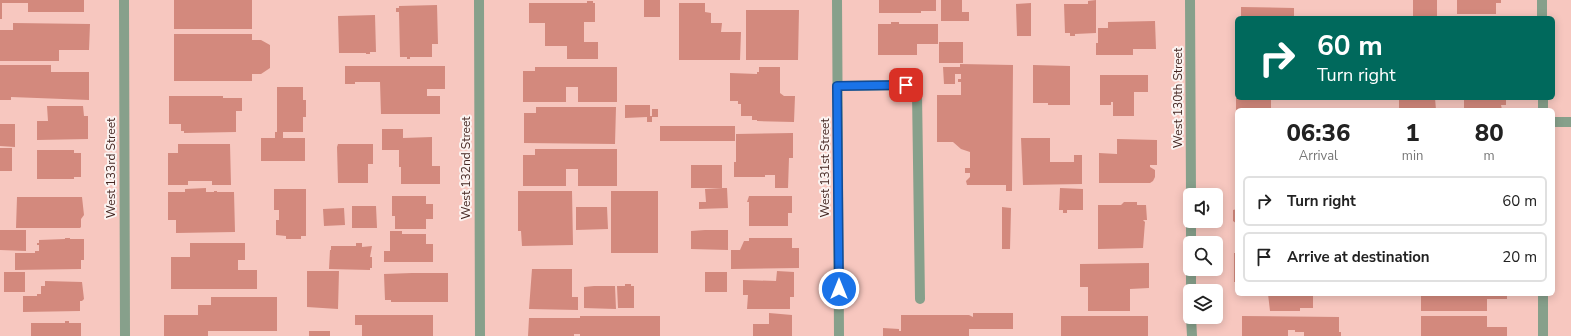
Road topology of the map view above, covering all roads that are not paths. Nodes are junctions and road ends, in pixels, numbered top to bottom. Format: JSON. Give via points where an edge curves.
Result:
{"nodes":[{"id":1,"x":124,"y":0,"type":"edge"},
{"id":2,"x":479,"y":0,"type":"edge"},
{"id":3,"x":837,"y":0,"type":"edge"},
{"id":4,"x":1190,"y":0,"type":"edge"},
{"id":5,"x":1542,"y":0,"type":"edge"},
{"id":6,"x":1542,"y":16,"type":"edge"},
{"id":7,"x":837,"y":86,"type":"junction"},
{"id":8,"x":1555,"y":122,"type":"edge"},
{"id":9,"x":1571,"y":122,"type":"edge"},
{"id":10,"x":1191,"y":188,"type":"edge"},
{"id":11,"x":1543,"y":296,"type":"edge"},
{"id":12,"x":920,"y":299,"type":"dead end"},
{"id":13,"x":1192,"y":324,"type":"edge"},
{"id":14,"x":125,"y":336,"type":"edge"},
{"id":15,"x":480,"y":336,"type":"edge"},
{"id":16,"x":839,"y":336,"type":"edge"},
{"id":17,"x":1192,"y":336,"type":"edge"},
{"id":18,"x":1543,"y":336,"type":"edge"}],
"edges":[{"from":1,"to":14,"type":"street","name":"West 133rd Street"},
{"from":2,"to":15,"type":"street","name":"West 132nd Street"},
{"from":3,"to":7,"type":"street","name":"West 131st Street"},
{"from":4,"to":10,"type":"street","name":"West 130th Street"},
{"from":5,"to":6,"type":"street"},
{"from":7,"to":12,"type":"street","via":[[906,85],[917,93]]},
{"from":7,"to":16,"type":"street","name":"West 131st Street"},
{"from":8,"to":9,"type":"street"},
{"from":11,"to":18,"type":"street"},
{"from":13,"to":17,"type":"street"}]}
